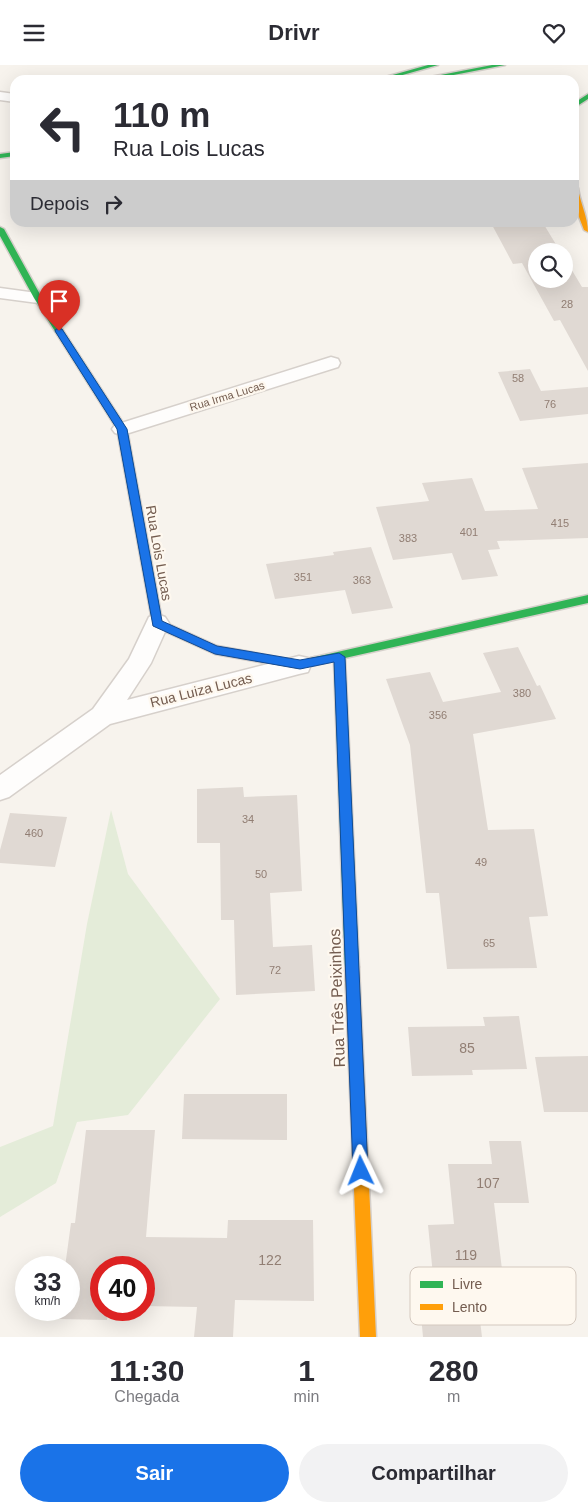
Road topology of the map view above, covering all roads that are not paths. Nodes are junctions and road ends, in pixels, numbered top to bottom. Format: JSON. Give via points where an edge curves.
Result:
{"nodes":[{"id":1,"x":437,"y":65,"type":"edge"},
{"id":2,"x":502,"y":65,"type":"edge"},
{"id":3,"x":398,"y":75,"type":"edge"},
{"id":4,"x":446,"y":75,"type":"edge"},
{"id":5,"x":579,"y":203,"type":"edge"},
{"id":6,"x":0,"y":229,"type":"edge"},
{"id":7,"x":588,"y":229,"type":"edge"},
{"id":8,"x":0,"y":293,"type":"edge"},
{"id":9,"x":38,"y":298,"type":"junction"},
{"id":10,"x":331,"y":363,"type":"dead end"},
{"id":11,"x":122,"y":429,"type":"junction"},
{"id":12,"x":588,"y":599,"type":"edge"},
{"id":13,"x":157,"y":623,"type":"junction"},
{"id":14,"x":339,"y":657,"type":"junction"},
{"id":15,"x":300,"y":665,"type":"junction"},
{"id":16,"x":102,"y":716,"type":"junction"},
{"id":17,"x":0,"y":789,"type":"edge"},
{"id":18,"x":368,"y":1337,"type":"edge"}],
"edges":[{"from":1,"to":3,"type":"main road"},
{"from":2,"to":4,"type":"main road"},
{"from":5,"to":7,"type":"main road"},
{"from":6,"to":9,"type":"main road","name":"Rua Lois Lucas"},
{"from":8,"to":9,"type":"street"},
{"from":9,"to":11,"type":"main road","name":"Rua Lois Lucas"},
{"from":10,"to":11,"type":"street","name":"Rua Irma Lucas"},
{"from":11,"to":13,"type":"main road","name":"Rua Lois Lucas"},
{"from":12,"to":14,"type":"main road"},
{"from":13,"to":15,"type":"main road","via":[[215,650]]},
{"from":13,"to":16,"type":"street","name":"Rua Luiza Lucas","via":[[138,663]]},
{"from":14,"to":15,"type":"main road"},
{"from":14,"to":18,"type":"main road","name":"Rua Três Peixinhos"},
{"from":15,"to":16,"type":"street","name":"Rua Luiza Lucas"},
{"from":16,"to":17,"type":"street","name":"Rua Luiza Lucas"}]}
